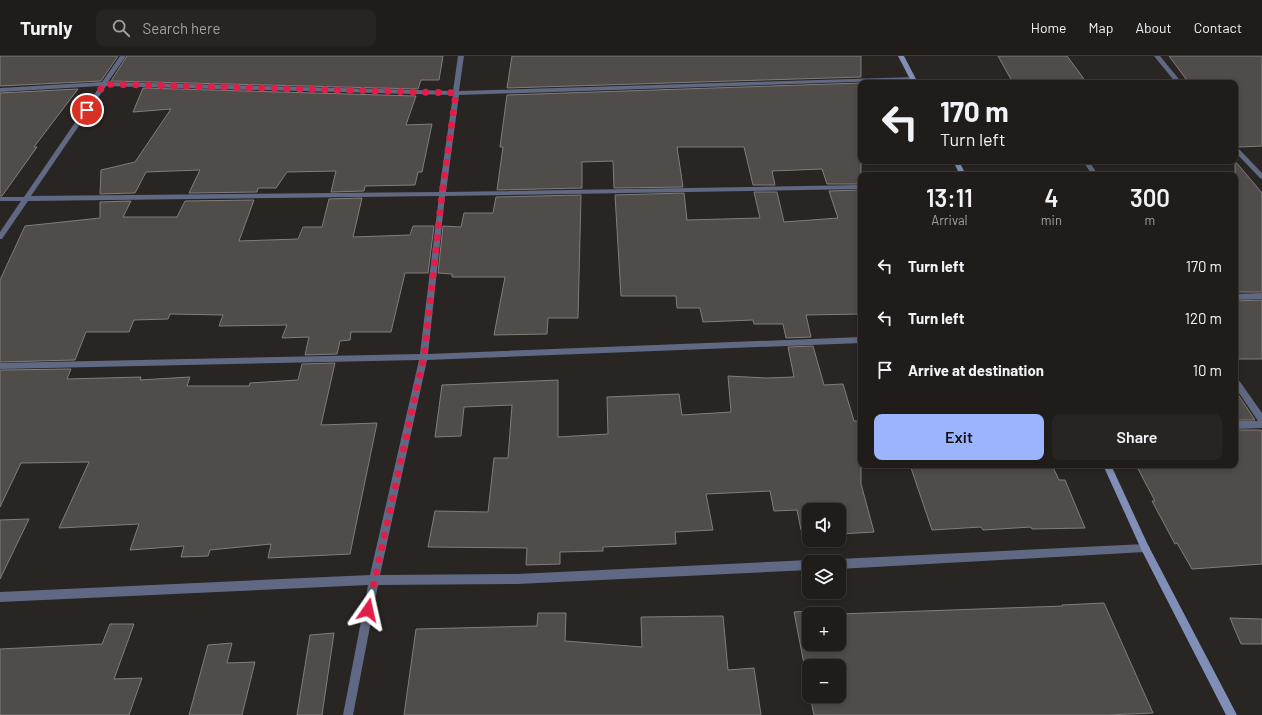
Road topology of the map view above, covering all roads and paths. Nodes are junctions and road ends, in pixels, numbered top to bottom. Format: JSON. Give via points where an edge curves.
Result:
{"nodes":[{"id":1,"x":123,"y":56,"type":"edge"},
{"id":2,"x":461,"y":56,"type":"edge"},
{"id":3,"x":900,"y":56,"type":"edge"},
{"id":4,"x":1157,"y":56,"type":"edge"},
{"id":5,"x":913,"y":80,"type":"edge"},
{"id":6,"x":1177,"y":80,"type":"edge"},
{"id":7,"x":858,"y":82,"type":"edge"},
{"id":8,"x":104,"y":84,"type":"junction"},
{"id":9,"x":0,"y":90,"type":"edge"},
{"id":10,"x":456,"y":93,"type":"junction"},
{"id":11,"x":1238,"y":151,"type":"edge"},
{"id":12,"x":1262,"y":177,"type":"edge"},
{"id":13,"x":858,"y":187,"type":"edge"},
{"id":14,"x":442,"y":194,"type":"junction"},
{"id":15,"x":28,"y":198,"type":"junction"},
{"id":16,"x":0,"y":199,"type":"edge"},
{"id":17,"x":0,"y":237,"type":"edge"},
{"id":18,"x":1262,"y":296,"type":"edge"},
{"id":19,"x":1238,"y":297,"type":"edge"},
{"id":20,"x":858,"y":340,"type":"edge"},
{"id":21,"x":424,"y":356,"type":"junction"},
{"id":22,"x":0,"y":366,"type":"edge"},
{"id":23,"x":1238,"y":385,"type":"edge"},
{"id":24,"x":1262,"y":420,"type":"edge"},
{"id":25,"x":1262,"y":424,"type":"edge"},
{"id":26,"x":1238,"y":426,"type":"edge"},
{"id":27,"x":1108,"y":468,"type":"edge"},
{"id":28,"x":1145,"y":548,"type":"junction"},
{"id":29,"x":846,"y":564,"type":"edge"},
{"id":30,"x":802,"y":565,"type":"edge"},
{"id":31,"x":374,"y":580,"type":"junction"},
{"id":32,"x":0,"y":597,"type":"edge"},
{"id":33,"x":348,"y":715,"type":"edge"},
{"id":34,"x":1232,"y":715,"type":"edge"}],
"edges":[{"from":1,"to":8,"type":"street"},
{"from":2,"to":10,"type":"street"},
{"from":3,"to":5,"type":"street"},
{"from":4,"to":6,"type":"street"},
{"from":7,"to":10,"type":"street"},
{"from":8,"to":9,"type":"street"},
{"from":8,"to":10,"type":"street"},
{"from":8,"to":15,"type":"street"},
{"from":10,"to":14,"type":"street"},
{"from":11,"to":12,"type":"street"},
{"from":13,"to":14,"type":"street"},
{"from":14,"to":15,"type":"street"},
{"from":14,"to":21,"type":"street"},
{"from":15,"to":16,"type":"street"},
{"from":15,"to":17,"type":"street"},
{"from":18,"to":19,"type":"street"},
{"from":20,"to":21,"type":"street"},
{"from":21,"to":22,"type":"street"},
{"from":21,"to":31,"type":"street"},
{"from":23,"to":24,"type":"street"},
{"from":25,"to":26,"type":"street"},
{"from":27,"to":28,"type":"street"},
{"from":28,"to":29,"type":"street"},
{"from":28,"to":34,"type":"street"},
{"from":30,"to":31,"type":"street","via":[[517,579]]},
{"from":31,"to":32,"type":"street"},
{"from":31,"to":33,"type":"street"}]}
